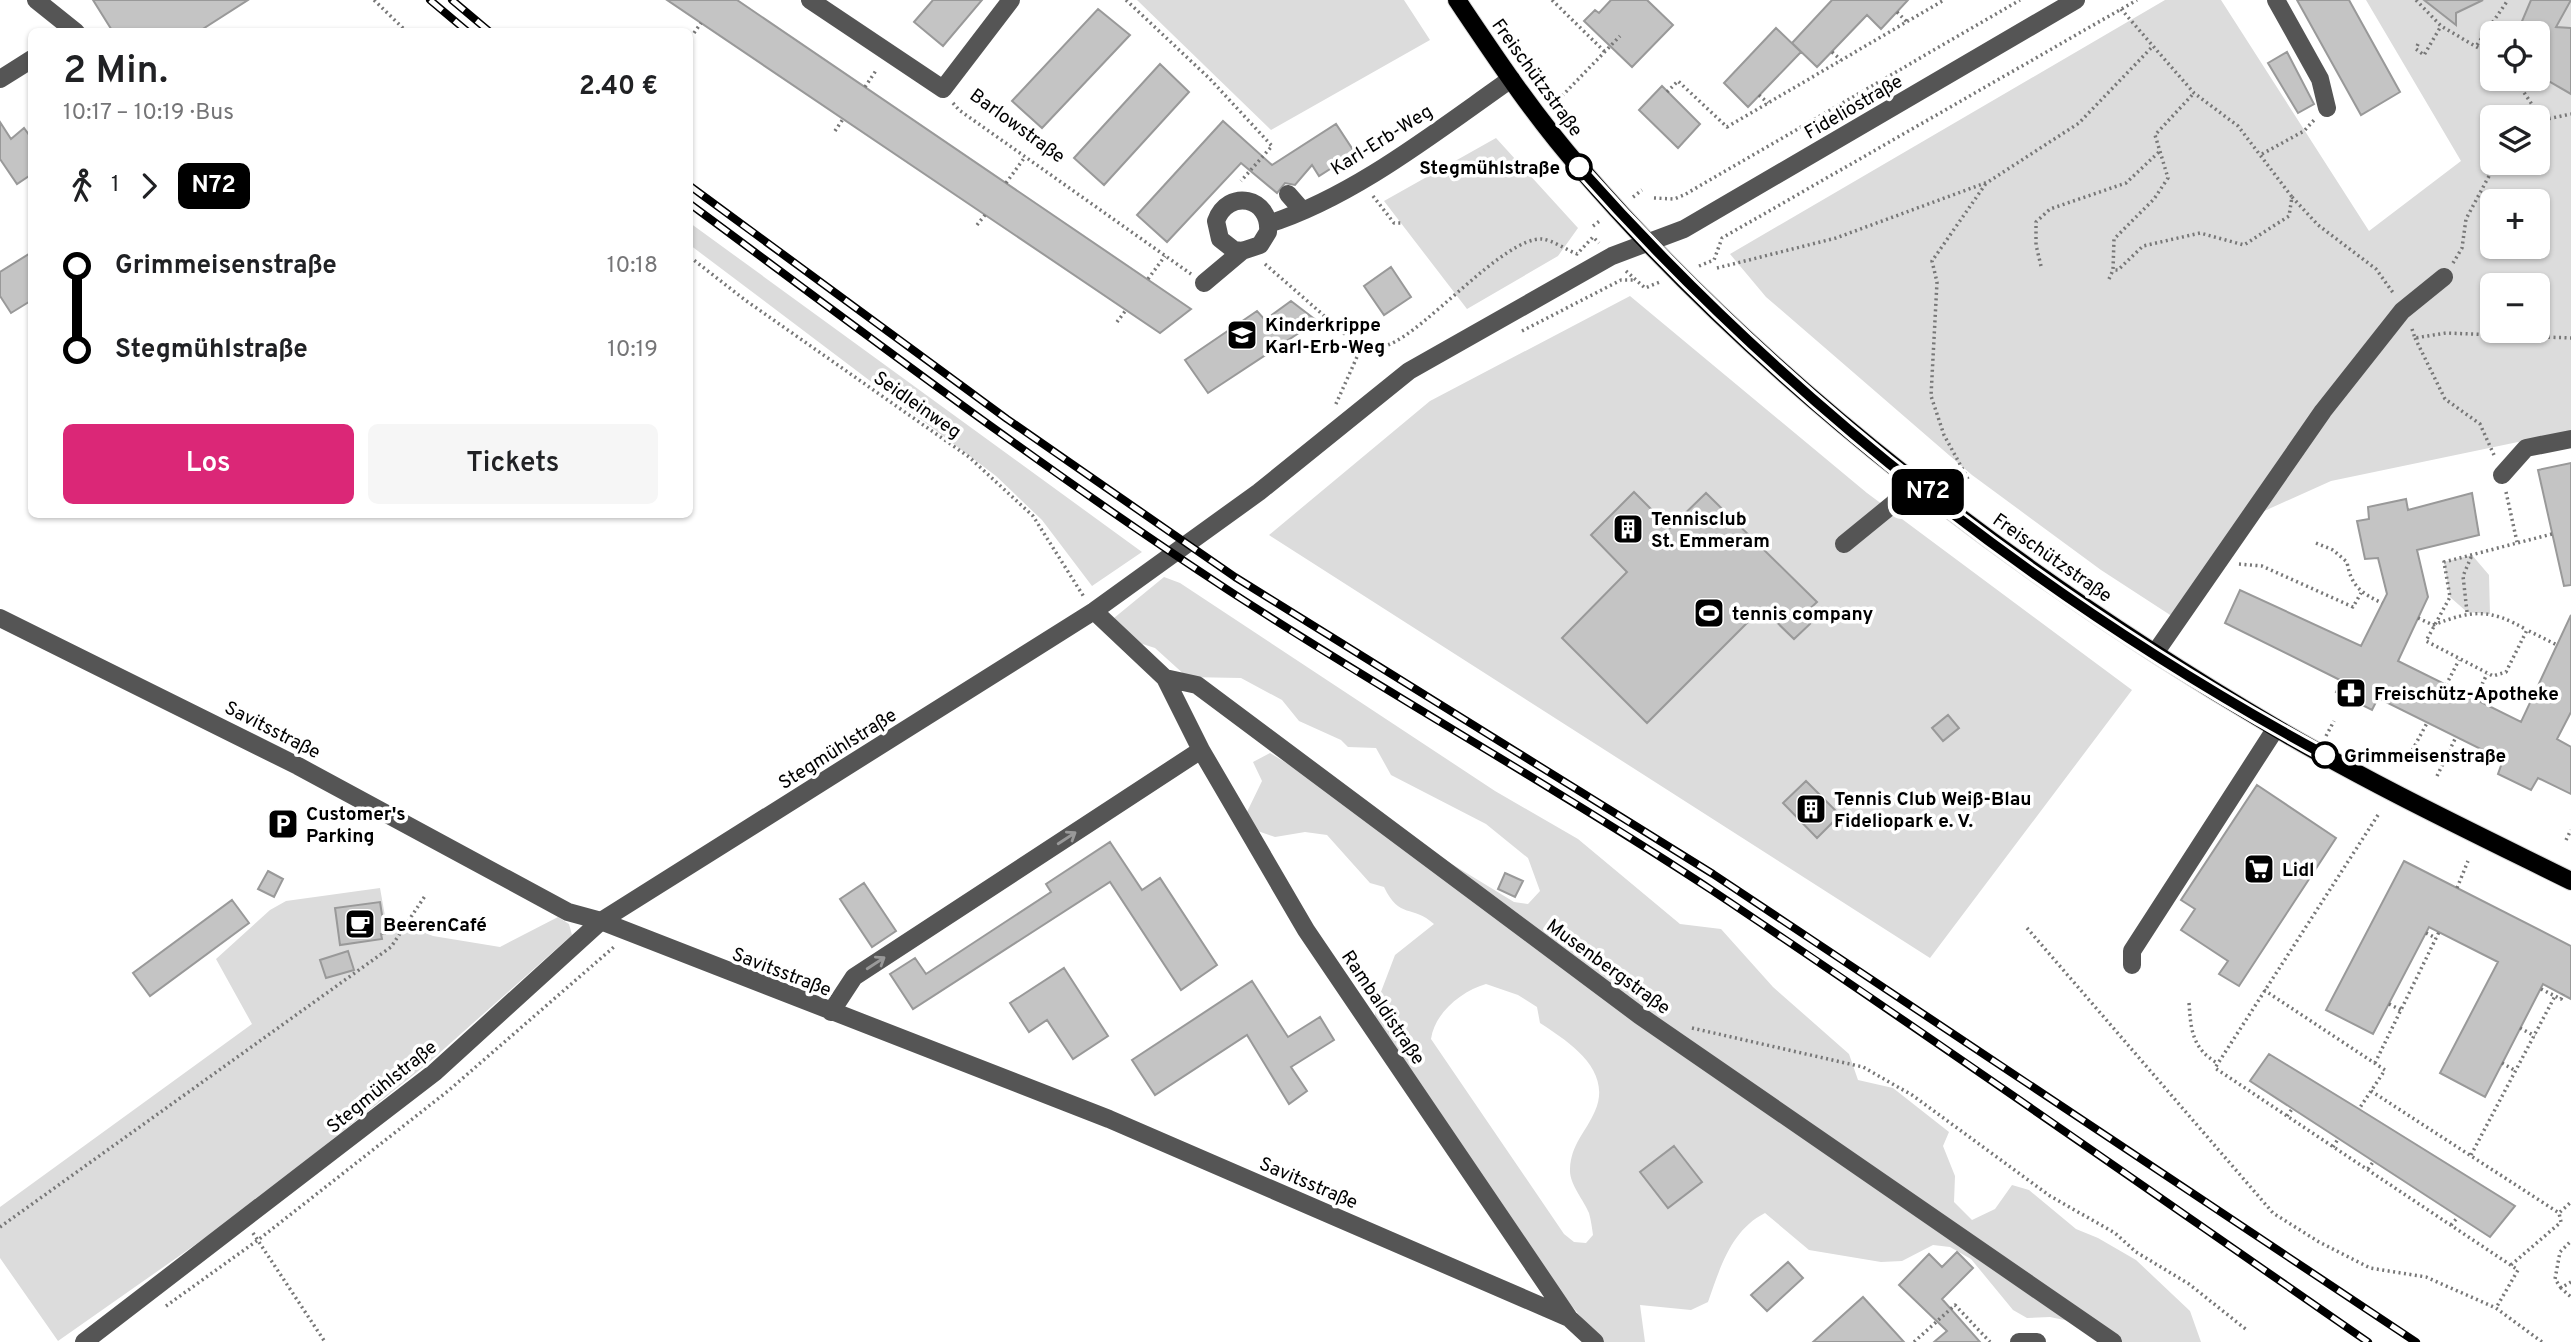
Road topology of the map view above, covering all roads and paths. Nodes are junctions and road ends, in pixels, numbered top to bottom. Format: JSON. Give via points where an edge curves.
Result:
{"nodes":[{"id":1,"x":36,"y":0,"type":"edge"},
{"id":2,"x":374,"y":0,"type":"edge"},
{"id":3,"x":810,"y":0,"type":"edge"},
{"id":4,"x":1011,"y":0,"type":"edge"},
{"id":5,"x":1126,"y":0,"type":"edge"},
{"id":6,"x":1457,"y":0,"type":"edge"},
{"id":7,"x":1552,"y":0,"type":"edge"},
{"id":8,"x":1944,"y":0,"type":"edge"},
{"id":9,"x":2020,"y":0,"type":"edge"},
{"id":10,"x":2076,"y":0,"type":"edge"},
{"id":11,"x":2137,"y":0,"type":"edge"},
{"id":12,"x":2276,"y":0,"type":"edge"},
{"id":13,"x":2416,"y":0,"type":"edge"},
{"id":14,"x":2508,"y":0,"type":"edge"},
{"id":15,"x":2121,"y":9,"type":"junction"},
{"id":16,"x":1897,"y":12,"type":"dead end"},
{"id":17,"x":1907,"y":22,"type":"junction"},
{"id":18,"x":701,"y":23,"type":"dead end"},
{"id":19,"x":2441,"y":26,"type":"junction"},
{"id":20,"x":71,"y":28,"type":"edge"},
{"id":21,"x":403,"y":28,"type":"edge"},
{"id":22,"x":694,"y":33,"type":"dead end"},
{"id":23,"x":1620,"y":36,"type":"dead end"},
{"id":24,"x":2418,"y":44,"type":"dead end"},
{"id":25,"x":2477,"y":45,"type":"junction"},
{"id":26,"x":2153,"y":46,"type":"junction"},
{"id":27,"x":2480,"y":47,"type":"edge"},
{"id":28,"x":1605,"y":52,"type":"junction"},
{"id":29,"x":1832,"y":52,"type":"dead end"},
{"id":30,"x":1841,"y":60,"type":"junction"},
{"id":31,"x":28,"y":62,"type":"edge"},
{"id":32,"x":0,"y":79,"type":"edge"},
{"id":33,"x":1511,"y":79,"type":"junction"},
{"id":34,"x":943,"y":89,"type":"junction"},
{"id":35,"x":1667,"y":92,"type":"dead end"},
{"id":36,"x":2194,"y":93,"type":"junction"},
{"id":37,"x":1759,"y":95,"type":"dead end"},
{"id":38,"x":1562,"y":96,"type":"dead end"},
{"id":39,"x":1768,"y":103,"type":"junction"},
{"id":40,"x":2327,"y":108,"type":"dead end"},
{"id":41,"x":2571,"y":114,"type":"edge"},
{"id":42,"x":2550,"y":117,"type":"edge"},
{"id":43,"x":843,"y":119,"type":"dead end"},
{"id":44,"x":835,"y":131,"type":"dead end"},
{"id":45,"x":2304,"y":131,"type":"dead end"},
{"id":46,"x":2160,"y":152,"type":"junction"},
{"id":47,"x":2262,"y":155,"type":"junction"},
{"id":48,"x":1025,"y":157,"type":"junction"},
{"id":49,"x":2490,"y":175,"type":"edge"},
{"id":50,"x":1362,"y":180,"type":"junction"},
{"id":51,"x":1987,"y":182,"type":"junction"},
{"id":52,"x":1006,"y":183,"type":"dead end"},
{"id":53,"x":1288,"y":194,"type":"dead end"},
{"id":54,"x":2292,"y":197,"type":"junction"},
{"id":55,"x":1654,"y":198,"type":"dead end"},
{"id":56,"x":1242,"y":199,"type":"junction"},
{"id":57,"x":1303,"y":210,"type":"junction"},
{"id":58,"x":985,"y":215,"type":"dead end"},
{"id":59,"x":1401,"y":223,"type":"dead end"},
{"id":60,"x":1268,"y":224,"type":"junction"},
{"id":61,"x":977,"y":225,"type":"dead end"},
{"id":62,"x":1593,"y":237,"type":"dead end"},
{"id":63,"x":1648,"y":243,"type":"junction"},
{"id":64,"x":1248,"y":250,"type":"junction"},
{"id":65,"x":1165,"y":256,"type":"junction"},
{"id":66,"x":693,"y":259,"type":"edge"},
{"id":67,"x":1714,"y":260,"type":"dead end"},
{"id":68,"x":2041,"y":266,"type":"dead end"},
{"id":69,"x":1717,"y":268,"type":"dead end"},
{"id":70,"x":2113,"y":270,"type":"junction"},
{"id":71,"x":2444,"y":276,"type":"joint"},
{"id":72,"x":1148,"y":279,"type":"dead end"},
{"id":73,"x":2109,"y":279,"type":"dead end"},
{"id":74,"x":1634,"y":280,"type":"dead end"},
{"id":75,"x":1204,"y":283,"type":"joint"},
{"id":76,"x":1126,"y":310,"type":"dead end"},
{"id":77,"x":2402,"y":311,"type":"junction"},
{"id":78,"x":1117,"y":322,"type":"dead end"},
{"id":79,"x":1515,"y":334,"type":"dead end"},
{"id":80,"x":2416,"y":338,"type":"junction"},
{"id":81,"x":2571,"y":338,"type":"edge"},
{"id":82,"x":1362,"y":348,"type":"junction"},
{"id":83,"x":1331,"y":436,"type":"junction"},
{"id":84,"x":2571,"y":439,"type":"edge"},
{"id":85,"x":2502,"y":475,"type":"junction"},
{"id":86,"x":1968,"y":479,"type":"dead end"},
{"id":87,"x":1913,"y":482,"type":"junction"},
{"id":88,"x":2552,"y":534,"type":"dead end"},
{"id":89,"x":2517,"y":542,"type":"junction"},
{"id":90,"x":2316,"y":543,"type":"dead end"},
{"id":91,"x":1844,"y":544,"type":"dead end"},
{"id":92,"x":2472,"y":555,"type":"junction"},
{"id":93,"x":2234,"y":572,"type":"dead end"},
{"id":94,"x":2361,"y":593,"type":"junction"},
{"id":95,"x":2382,"y":603,"type":"dead end"},
{"id":96,"x":1094,"y":611,"type":"junction"},
{"id":97,"x":2466,"y":612,"type":"junction"},
{"id":98,"x":0,"y":618,"type":"edge"},
{"id":99,"x":2418,"y":618,"type":"dead end"},
{"id":100,"x":2433,"y":625,"type":"junction"},
{"id":101,"x":2527,"y":630,"type":"junction"},
{"id":102,"x":2557,"y":646,"type":"dead end"},
{"id":103,"x":2155,"y":653,"type":"junction"},
{"id":104,"x":2459,"y":660,"type":"junction"},
{"id":105,"x":2487,"y":674,"type":"junction"},
{"id":106,"x":1166,"y":678,"type":"junction"},
{"id":107,"x":2446,"y":685,"type":"dead end"},
{"id":108,"x":2475,"y":699,"type":"dead end"},
{"id":109,"x":2334,"y":721,"type":"dead end"},
{"id":110,"x":2427,"y":723,"type":"dead end"},
{"id":111,"x":2276,"y":728,"type":"junction"},
{"id":112,"x":2456,"y":737,"type":"dead end"},
{"id":113,"x":2325,"y":738,"type":"dead end"},
{"id":114,"x":1201,"y":750,"type":"junction"},
{"id":115,"x":2407,"y":760,"type":"dead end"},
{"id":116,"x":2437,"y":776,"type":"dead end"},
{"id":117,"x":2378,"y":816,"type":"dead end"},
{"id":118,"x":2571,"y":830,"type":"edge"},
{"id":119,"x":2566,"y":840,"type":"dead end"},
{"id":120,"x":2468,"y":862,"type":"dead end"},
{"id":121,"x":2571,"y":881,"type":"edge"},
{"id":122,"x":2457,"y":888,"type":"dead end"},
{"id":123,"x":425,"y":897,"type":"dead end"},
{"id":124,"x":601,"y":921,"type":"junction"},
{"id":125,"x":2027,"y":928,"type":"dead end"},
{"id":126,"x":624,"y":931,"type":"junction"},
{"id":127,"x":2439,"y":932,"type":"dead end"},
{"id":128,"x":2426,"y":933,"type":"dead end"},
{"id":129,"x":2436,"y":938,"type":"junction"},
{"id":130,"x":2132,"y":965,"type":"dead end"},
{"id":131,"x":2541,"y":989,"type":"dead end"},
{"id":132,"x":2264,"y":990,"type":"junction"},
{"id":133,"x":2563,"y":994,"type":"dead end"},
{"id":134,"x":2555,"y":996,"type":"junction"},
{"id":135,"x":2189,"y":1003,"type":"dead end"},
{"id":136,"x":2389,"y":1004,"type":"dead end"},
{"id":137,"x":2401,"y":1010,"type":"junction"},
{"id":138,"x":831,"y":1012,"type":"junction"},
{"id":139,"x":1692,"y":1027,"type":"dead end"},
{"id":140,"x":2520,"y":1028,"type":"dead end"},
{"id":141,"x":2535,"y":1036,"type":"junction"},
{"id":142,"x":2375,"y":1063,"type":"junction"},
{"id":143,"x":2502,"y":1063,"type":"dead end"},
{"id":144,"x":2217,"y":1064,"type":"junction"},
{"id":145,"x":2516,"y":1071,"type":"junction"},
{"id":146,"x":2371,"y":1091,"type":"junction"},
{"id":147,"x":2292,"y":1109,"type":"dead end"},
{"id":148,"x":2359,"y":1109,"type":"dead end"},
{"id":149,"x":2287,"y":1116,"type":"junction"},
{"id":150,"x":2338,"y":1139,"type":"dead end"},
{"id":151,"x":2333,"y":1147,"type":"junction"},
{"id":152,"x":2470,"y":1155,"type":"junction"},
{"id":153,"x":2373,"y":1162,"type":"dead end"},
{"id":154,"x":2368,"y":1169,"type":"junction"},
{"id":155,"x":2571,"y":1202,"type":"edge"},
{"id":156,"x":2559,"y":1213,"type":"junction"},
{"id":157,"x":2458,"y":1217,"type":"dead end"},
{"id":158,"x":245,"y":1220,"type":"junction"},
{"id":159,"x":2451,"y":1225,"type":"junction"},
{"id":160,"x":0,"y":1227,"type":"edge"},
{"id":161,"x":258,"y":1240,"type":"junction"},
{"id":162,"x":2571,"y":1241,"type":"edge"},
{"id":163,"x":2511,"y":1265,"type":"junction"},
{"id":164,"x":2571,"y":1282,"type":"edge"},
{"id":165,"x":2561,"y":1288,"type":"junction"},
{"id":166,"x":2571,"y":1297,"type":"edge"},
{"id":167,"x":2496,"y":1308,"type":"junction"},
{"id":168,"x":159,"y":1311,"type":"dead end"},
{"id":169,"x":1569,"y":1318,"type":"junction"},
{"id":170,"x":2248,"y":1331,"type":"dead end"},
{"id":171,"x":84,"y":1342,"type":"edge"},
{"id":172,"x":325,"y":1342,"type":"edge"},
{"id":173,"x":1595,"y":1342,"type":"edge"},
{"id":174,"x":1914,"y":1342,"type":"edge"},
{"id":175,"x":1990,"y":1342,"type":"edge"},
{"id":176,"x":2019,"y":1342,"type":"edge"},
{"id":177,"x":2037,"y":1342,"type":"edge"},
{"id":178,"x":2113,"y":1342,"type":"edge"},
{"id":179,"x":2542,"y":1342,"type":"edge"}],
"edges":[{"from":1,"to":20,"type":"street"},
{"from":2,"to":21,"type":"path"},
{"from":3,"to":34,"type":"street","name":"Barlowstraße"},
{"from":4,"to":34,"type":"street"},
{"from":5,"to":56,"type":"path","via":[[1210,79],[1272,146],[1241,179]]},
{"from":6,"to":33,"type":"main road","name":"Freischützstraße"},
{"from":7,"to":28,"type":"path"},
{"from":8,"to":17,"type":"path"},
{"from":9,"to":55,"type":"path","via":[[1684,195]]},
{"from":10,"to":63,"type":"street","name":"Fideliostraße","via":[[1684,229]]},
{"from":11,"to":15,"type":"path"},
{"from":12,"to":40,"type":"street","via":[[2320,79]]},
{"from":13,"to":19,"type":"path"},
{"from":14,"to":25,"type":"path"},
{"from":15,"to":26,"type":"path"},
{"from":15,"to":67,"type":"path","via":[[1722,238]]},
{"from":16,"to":17,"type":"path"},
{"from":17,"to":30,"type":"path"},
{"from":18,"to":22,"type":"path"},
{"from":19,"to":24,"type":"path","via":[[2424,55],[2416,49]]},
{"from":19,"to":25,"type":"path"},
{"from":23,"to":28,"type":"path"},
{"from":25,"to":27,"type":"path"},
{"from":26,"to":36,"type":"path"},
{"from":26,"to":51,"type":"path","via":[[2079,123]]},
{"from":28,"to":38,"type":"path"},
{"from":29,"to":30,"type":"path"},
{"from":30,"to":39,"type":"path"},
{"from":31,"to":32,"type":"street"},
{"from":33,"to":50,"type":"street","name":"Karl-Erb-Weg"},
{"from":33,"to":63,"type":"main road","name":"Freischützstraße","via":[[1580,169]]},
{"from":34,"to":48,"type":"path","name":"Barlowstraße","via":[[959,110]]},
{"from":35,"to":39,"type":"path","via":[[1678,81],[1727,127]]},
{"from":36,"to":46,"type":"path","via":[[2155,135]]},
{"from":36,"to":47,"type":"path","via":[[2238,126]]},
{"from":37,"to":39,"type":"path"},
{"from":41,"to":42,"type":"path"},
{"from":43,"to":44,"type":"path"},
{"from":45,"to":47,"type":"path"},
{"from":46,"to":68,"type":"path","via":[[2126,183],[2050,209],[2036,222]]},
{"from":46,"to":70,"type":"path","via":[[2168,178],[2114,239]]},
{"from":47,"to":54,"type":"path"},
{"from":48,"to":52,"type":"path"},
{"from":48,"to":65,"type":"path","name":"Barlowstraße"},
{"from":49,"to":71,"type":"path","via":[[2466,219],[2462,248]]},
{"from":50,"to":57,"type":"street","name":"Karl-Erb-Weg"},
{"from":50,"to":59,"type":"path","via":[[1394,223]]},
{"from":51,"to":69,"type":"path","via":[[1836,238]]},
{"from":51,"to":86,"type":"path","via":[[1932,261],[1937,282],[1931,396],[1944,435]]},
{"from":53,"to":57,"type":"street"},
{"from":54,"to":70,"type":"path","via":[[2289,216],[2244,245],[2200,233],[2143,246]]},
{"from":54,"to":77,"type":"path","via":[[2318,225],[2376,269]]},
{"from":56,"to":60,"type":"street","via":[[1257,204]]},
{"from":56,"to":64,"type":"street","via":[[1225,205],[1216,221],[1226,245]]},
{"from":57,"to":60,"type":"street","name":"Karl-Erb-Weg"},
{"from":58,"to":61,"type":"path"},
{"from":60,"to":64,"type":"street","via":[[1264,239]]},
{"from":62,"to":82,"type":"path","via":[[1577,254],[1542,239],[1521,245],[1388,345]]},
{"from":63,"to":83,"type":"street","name":"Stegmühlstraße","via":[[1612,256],[1409,371]]},
{"from":63,"to":87,"type":"main road","name":"Freischützstraße","via":[[1820,404]]},
{"from":64,"to":75,"type":"street"},
{"from":64,"to":82,"type":"path"},
{"from":65,"to":72,"type":"path"},
{"from":65,"to":75,"type":"path","name":"Barlowstraße"},
{"from":66,"to":96,"type":"path","name":"Seidleinweg","via":[[969,457],[1033,516]]},
{"from":70,"to":73,"type":"path"},
{"from":71,"to":77,"type":"street"},
{"from":74,"to":79,"type":"path","via":[[1621,280]]},
{"from":76,"to":78,"type":"path"},
{"from":77,"to":80,"type":"path"},
{"from":77,"to":103,"type":"street","via":[[2323,411]]},
{"from":80,"to":81,"type":"path","via":[[2446,332]]},
{"from":80,"to":85,"type":"path","via":[[2445,399],[2480,424]]},
{"from":82,"to":83,"type":"path","via":[[1328,421]]},
{"from":83,"to":96,"type":"street","name":"Stegmühlstraße"},
{"from":84,"to":85,"type":"street","via":[[2526,448]]},
{"from":85,"to":89,"type":"path"},
{"from":87,"to":91,"type":"street","via":[[1894,504]]},
{"from":87,"to":103,"type":"main road","name":"Freischützstraße"},
{"from":88,"to":89,"type":"path"},
{"from":89,"to":92,"type":"path"},
{"from":90,"to":94,"type":"path","via":[[2347,562],[2350,579]]},
{"from":92,"to":97,"type":"path","via":[[2463,576]]},
{"from":92,"to":100,"type":"path","via":[[2444,562],[2450,597]]},
{"from":93,"to":94,"type":"path","via":[[2240,563],[2262,566],[2353,607]]},
{"from":94,"to":95,"type":"path"},
{"from":96,"to":106,"type":"street","name":"Musenbergstraße"},
{"from":96,"to":124,"type":"street","name":"Stegmühlstraße"},
{"from":97,"to":100,"type":"path"},
{"from":97,"to":101,"type":"path","via":[[2500,614]]},
{"from":98,"to":124,"type":"street","name":"Savitsstraße","via":[[298,766],[568,912]]},
{"from":99,"to":100,"type":"path"},
{"from":100,"to":104,"type":"path","via":[[2426,641]]},
{"from":101,"to":102,"type":"path"},
{"from":101,"to":105,"type":"path","via":[[2506,672],[2493,677]]},
{"from":103,"to":111,"type":"main road","name":"Freischützstraße"},
{"from":104,"to":105,"type":"path"},
{"from":104,"to":107,"type":"path"},
{"from":105,"to":108,"type":"path"},
{"from":106,"to":114,"type":"street","name":"Rambaldistraße"},
{"from":106,"to":178,"type":"street","name":"Musenbergstraße","via":[[1197,685],[1639,1015]]},
{"from":109,"to":113,"type":"path"},
{"from":110,"to":115,"type":"path"},
{"from":111,"to":121,"type":"main road","name":"Freischützstraße"},
{"from":111,"to":130,"type":"street","via":[[2132,951]]},
{"from":112,"to":116,"type":"path"},
{"from":138,"to":114,"type":"street","one_way":true,"via":[[854,977]]},
{"from":114,"to":169,"type":"street","name":"Rambaldistraße","via":[[1306,930]]},
{"from":117,"to":132,"type":"path"},
{"from":118,"to":119,"type":"path"},
{"from":120,"to":122,"type":"path"},
{"from":123,"to":160,"type":"path","via":[[391,947]]},
{"from":124,"to":126,"type":"street","name":"Savitsstraße"},
{"from":124,"to":158,"type":"street","name":"Stegmühlstraße","via":[[435,1072]]},
{"from":125,"to":167,"type":"path","via":[[2273,1213],[2370,1268],[2426,1277]]},
{"from":126,"to":138,"type":"street","name":"Savitsstraße"},
{"from":126,"to":161,"type":"path","via":[[615,947],[448,1091]]},
{"from":127,"to":129,"type":"path"},
{"from":128,"to":129,"type":"path"},
{"from":129,"to":137,"type":"path"},
{"from":131,"to":134,"type":"path"},
{"from":132,"to":142,"type":"path"},
{"from":132,"to":144,"type":"path"},
{"from":133,"to":134,"type":"path","via":[[2561,999]]},
{"from":134,"to":141,"type":"path"},
{"from":135,"to":144,"type":"path","via":[[2196,1047]]},
{"from":136,"to":137,"type":"path"},
{"from":137,"to":142,"type":"path"},
{"from":138,"to":169,"type":"street","name":"Savitsstraße","via":[[1109,1119]]},
{"from":139,"to":170,"type":"path","via":[[1863,1067],[1912,1095],[2050,1196],[2115,1233]]},
{"from":140,"to":141,"type":"path"},
{"from":141,"to":145,"type":"path"},
{"from":142,"to":146,"type":"path","via":[[2385,1070]]},
{"from":143,"to":145,"type":"path"},
{"from":144,"to":149,"type":"path","via":[[2215,1068]]},
{"from":145,"to":152,"type":"path"},
{"from":146,"to":148,"type":"path"},
{"from":146,"to":152,"type":"path"},
{"from":147,"to":149,"type":"path"},
{"from":149,"to":151,"type":"path"},
{"from":150,"to":151,"type":"path"},
{"from":151,"to":154,"type":"path"},
{"from":152,"to":156,"type":"path"},
{"from":153,"to":154,"type":"path"},
{"from":154,"to":159,"type":"path"},
{"from":155,"to":156,"type":"path"},
{"from":156,"to":163,"type":"path","via":[[2561,1222]]},
{"from":157,"to":159,"type":"path"},
{"from":158,"to":161,"type":"path"},
{"from":158,"to":171,"type":"street","name":"Stegmühlstraße"},
{"from":159,"to":163,"type":"path"},
{"from":161,"to":168,"type":"path"},
{"from":161,"to":172,"type":"path"},
{"from":162,"to":165,"type":"path","via":[[2560,1252],[2555,1279]]},
{"from":163,"to":167,"type":"path","via":[[2518,1270]]},
{"from":164,"to":165,"type":"path"},
{"from":165,"to":166,"type":"path"},
{"from":167,"to":179,"type":"path"},
{"from":169,"to":173,"type":"street","name":"Rambaldistraße"},
{"from":174,"to":175,"type":"path","via":[[1955,1305]]},
{"from":176,"to":177,"type":"street"}]}
